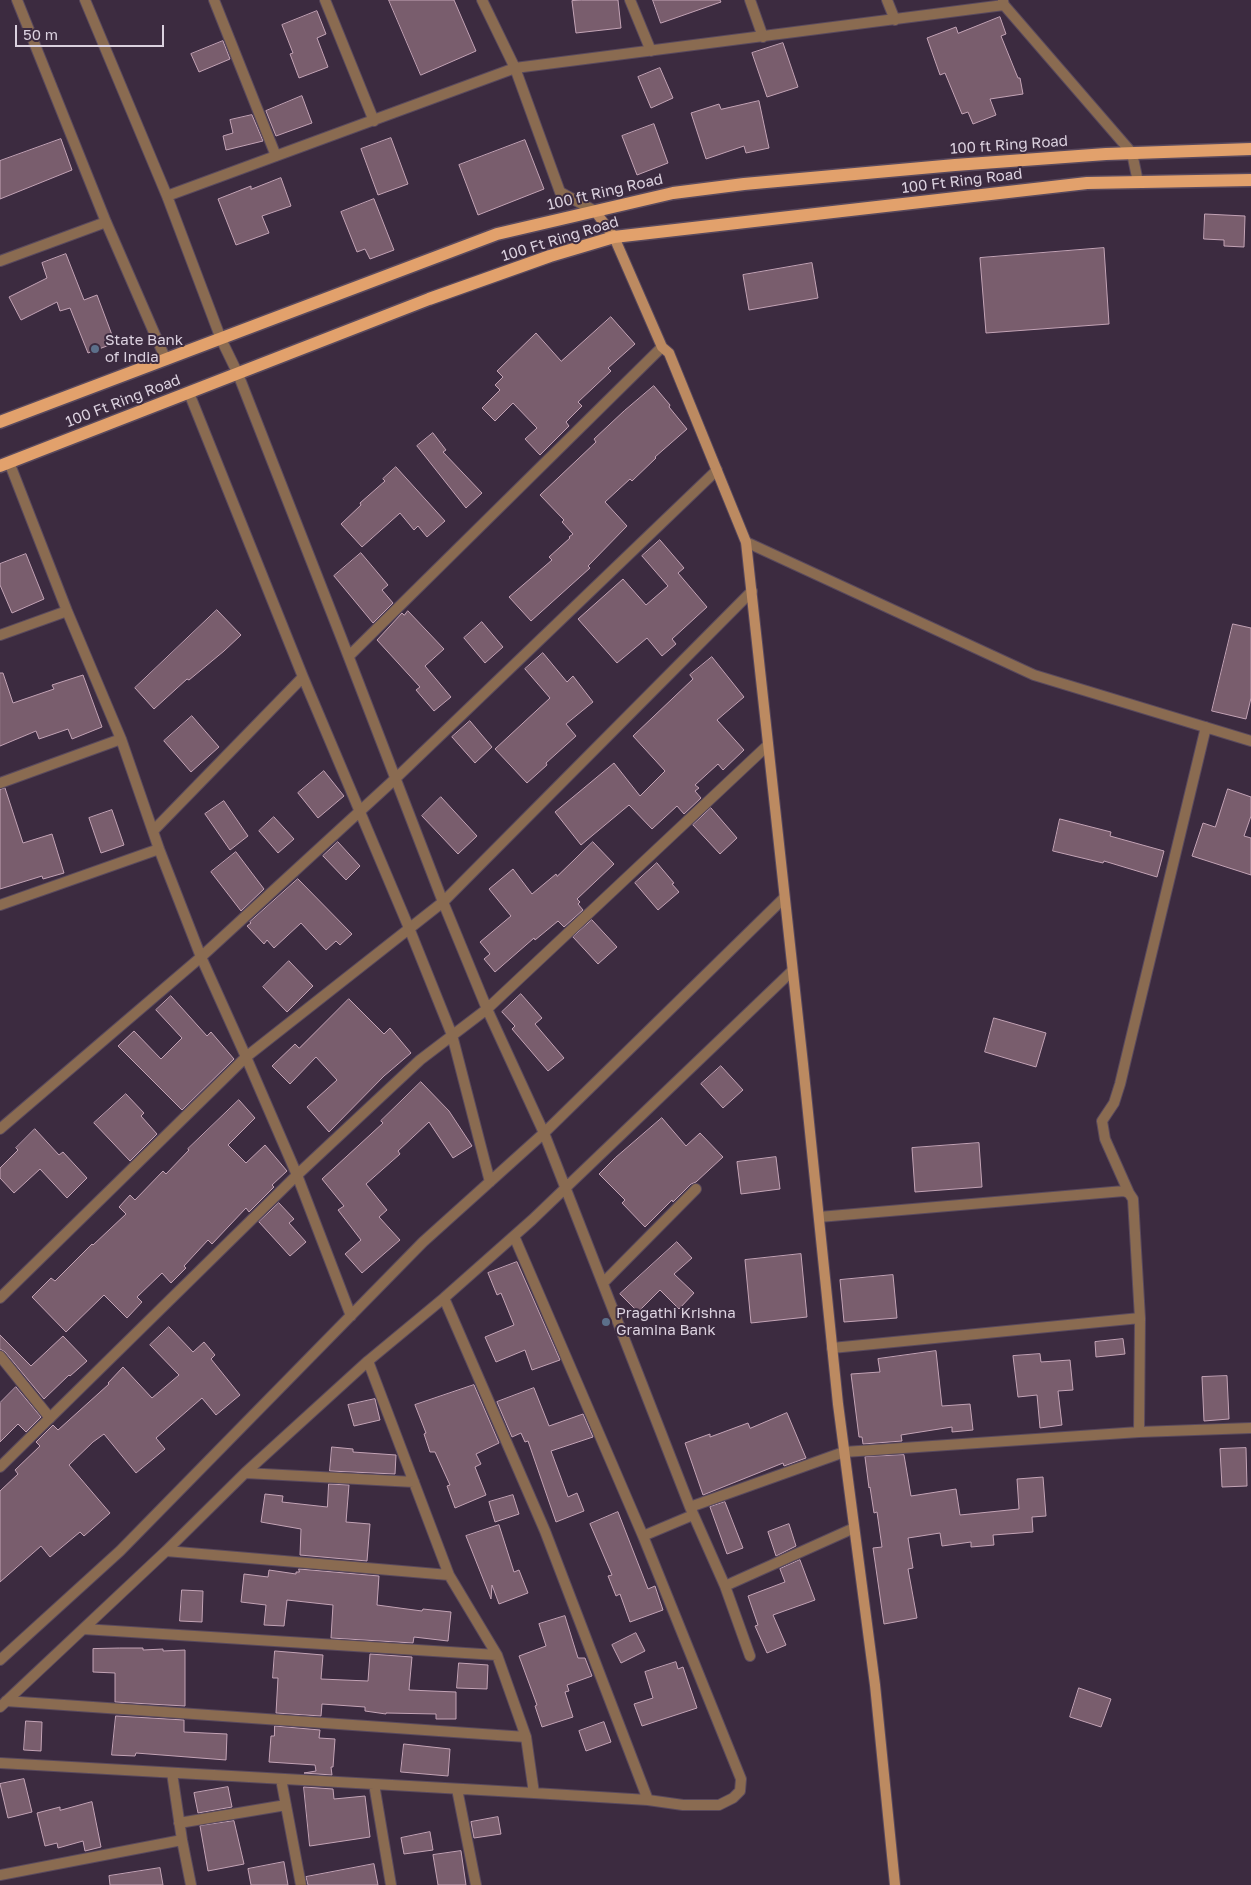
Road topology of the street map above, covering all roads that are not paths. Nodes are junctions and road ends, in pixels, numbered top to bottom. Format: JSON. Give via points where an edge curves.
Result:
{"nodes":[{"id":1,"x":17,"y":0,"type":"edge"},
{"id":2,"x":85,"y":0,"type":"edge"},
{"id":3,"x":214,"y":0,"type":"edge"},
{"id":4,"x":325,"y":0,"type":"edge"},
{"id":5,"x":482,"y":0,"type":"edge"},
{"id":6,"x":630,"y":0,"type":"edge"},
{"id":7,"x":750,"y":0,"type":"edge"},
{"id":8,"x":887,"y":0,"type":"edge"},
{"id":9,"x":1003,"y":3,"type":"edge"},
{"id":10,"x":894,"y":20,"type":"junction"},
{"id":11,"x":763,"y":36,"type":"junction"},
{"id":12,"x":651,"y":51,"type":"junction"},
{"id":13,"x":516,"y":68,"type":"junction"},
{"id":14,"x":374,"y":121,"type":"junction"},
{"id":15,"x":1251,"y":149,"type":"edge"},
{"id":16,"x":1132,"y":153,"type":"junction"},
{"id":17,"x":276,"y":156,"type":"junction"},
{"id":18,"x":1251,"y":180,"type":"edge"},
{"id":19,"x":1138,"y":182,"type":"junction"},
{"id":20,"x":168,"y":196,"type":"junction"},
{"id":21,"x":595,"y":211,"type":"junction"},
{"id":22,"x":106,"y":222,"type":"junction"},
{"id":23,"x":614,"y":237,"type":"junction"},
{"id":24,"x":0,"y":261,"type":"edge"},
{"id":25,"x":221,"y":338,"type":"junction"},
{"id":26,"x":662,"y":347,"type":"junction"},
{"id":27,"x":166,"y":360,"type":"junction"},
{"id":28,"x":238,"y":374,"type":"junction"},
{"id":29,"x":189,"y":393,"type":"junction"},
{"id":30,"x":0,"y":422,"type":"edge"},
{"id":31,"x":5,"y":464,"type":"edge"},
{"id":32,"x":717,"y":470,"type":"junction"},
{"id":33,"x":746,"y":542,"type":"junction"},
{"id":34,"x":752,"y":591,"type":"junction"},
{"id":35,"x":67,"y":611,"type":"junction"},
{"id":36,"x":0,"y":635,"type":"edge"},
{"id":37,"x":349,"y":656,"type":"junction"},
{"id":38,"x":303,"y":677,"type":"junction"},
{"id":39,"x":1206,"y":726,"type":"junction"},
{"id":40,"x":121,"y":739,"type":"junction"},
{"id":41,"x":1251,"y":741,"type":"edge"},
{"id":42,"x":768,"y":745,"type":"junction"},
{"id":43,"x":395,"y":779,"type":"junction"},
{"id":44,"x":0,"y":783,"type":"edge"},
{"id":45,"x":359,"y":812,"type":"junction"},
{"id":46,"x":153,"y":831,"type":"junction"},
{"id":47,"x":160,"y":849,"type":"junction"},
{"id":48,"x":784,"y":898,"type":"junction"},
{"id":49,"x":442,"y":902,"type":"junction"},
{"id":50,"x":0,"y":905,"type":"edge"},
{"id":51,"x":409,"y":928,"type":"junction"},
{"id":52,"x":201,"y":956,"type":"junction"},
{"id":53,"x":792,"y":971,"type":"junction"},
{"id":54,"x":487,"y":1009,"type":"junction"},
{"id":55,"x":452,"y":1035,"type":"junction"},
{"id":56,"x":246,"y":1057,"type":"junction"},
{"id":57,"x":0,"y":1129,"type":"edge"},
{"id":58,"x":544,"y":1133,"type":"junction"},
{"id":59,"x":297,"y":1175,"type":"junction"},
{"id":60,"x":490,"y":1182,"type":"junction"},
{"id":61,"x":566,"y":1188,"type":"junction"},
{"id":62,"x":696,"y":1189,"type":"dead end"},
{"id":63,"x":1129,"y":1193,"type":"junction"},
{"id":64,"x":819,"y":1217,"type":"junction"},
{"id":65,"x":514,"y":1236,"type":"junction"},
{"id":66,"x":603,"y":1283,"type":"junction"},
{"id":67,"x":0,"y":1298,"type":"edge"},
{"id":68,"x":444,"y":1298,"type":"junction"},
{"id":69,"x":351,"y":1316,"type":"junction"},
{"id":70,"x":1140,"y":1318,"type":"junction"},
{"id":71,"x":832,"y":1348,"type":"junction"},
{"id":72,"x":0,"y":1356,"type":"edge"},
{"id":73,"x":368,"y":1361,"type":"junction"},
{"id":74,"x":50,"y":1418,"type":"junction"},
{"id":75,"x":1251,"y":1428,"type":"edge"},
{"id":76,"x":1139,"y":1432,"type":"junction"},
{"id":77,"x":844,"y":1452,"type":"junction"},
{"id":78,"x":0,"y":1467,"type":"edge"},
{"id":79,"x":245,"y":1474,"type":"junction"},
{"id":80,"x":414,"y":1482,"type":"junction"},
{"id":81,"x":692,"y":1511,"type":"junction"},
{"id":82,"x":854,"y":1528,"type":"junction"},
{"id":83,"x":643,"y":1536,"type":"junction"},
{"id":84,"x":166,"y":1551,"type":"junction"},
{"id":85,"x":449,"y":1575,"type":"junction"},
{"id":86,"x":725,"y":1586,"type":"junction"},
{"id":87,"x":83,"y":1629,"type":"junction"},
{"id":88,"x":497,"y":1655,"type":"junction"},
{"id":89,"x":750,"y":1656,"type":"dead end"},
{"id":90,"x":0,"y":1660,"type":"edge"},
{"id":91,"x":3,"y":1704,"type":"edge"},
{"id":92,"x":526,"y":1737,"type":"junction"},
{"id":93,"x":0,"y":1763,"type":"edge"},
{"id":94,"x":172,"y":1773,"type":"junction"},
{"id":95,"x":282,"y":1779,"type":"junction"},
{"id":96,"x":374,"y":1784,"type":"junction"},
{"id":97,"x":458,"y":1789,"type":"junction"},
{"id":98,"x":534,"y":1793,"type":"junction"},
{"id":99,"x":648,"y":1800,"type":"junction"},
{"id":100,"x":286,"y":1805,"type":"junction"},
{"id":101,"x":179,"y":1823,"type":"junction"},
{"id":102,"x":182,"y":1840,"type":"junction"},
{"id":103,"x":0,"y":1875,"type":"edge"},
{"id":104,"x":191,"y":1885,"type":"edge"},
{"id":105,"x":301,"y":1885,"type":"edge"},
{"id":106,"x":391,"y":1885,"type":"edge"},
{"id":107,"x":476,"y":1885,"type":"edge"},
{"id":108,"x":896,"y":1885,"type":"edge"}],
"edges":[{"from":1,"to":22,"type":"street"},
{"from":2,"to":20,"type":"street"},
{"from":3,"to":17,"type":"street"},
{"from":4,"to":14,"type":"street"},
{"from":5,"to":13,"type":"street"},
{"from":6,"to":12,"type":"street"},
{"from":7,"to":11,"type":"street"},
{"from":8,"to":10,"type":"street"},
{"from":9,"to":10,"type":"street"},
{"from":9,"to":16,"type":"street"},
{"from":10,"to":11,"type":"street"},
{"from":11,"to":12,"type":"street"},
{"from":12,"to":13,"type":"street"},
{"from":13,"to":14,"type":"street"},
{"from":13,"to":21,"type":"street","via":[[560,192]]},
{"from":14,"to":17,"type":"street"},
{"from":15,"to":16,"type":"main road","name":"100 ft Ring Road"},
{"from":16,"to":19,"type":"street"},
{"from":16,"to":21,"type":"main road","name":"100 ft Ring Road","via":[[744,184],[673,193]]},
{"from":17,"to":20,"type":"street"},
{"from":18,"to":19,"type":"main road","name":"100 Ft Ring Road"},
{"from":19,"to":23,"type":"main road","name":"100 Ft Ring Road","via":[[1087,183]]},
{"from":20,"to":25,"type":"street"},
{"from":21,"to":23,"type":"main road"},
{"from":21,"to":25,"type":"main road","name":"100 ft Ring Road","via":[[497,234]]},
{"from":22,"to":24,"type":"street"},
{"from":22,"to":27,"type":"street"},
{"from":23,"to":26,"type":"main road"},
{"from":23,"to":28,"type":"main road","name":"100 Ft Ring Road","via":[[428,299]]},
{"from":25,"to":27,"type":"main road","name":"100 ft Ring Road"},
{"from":25,"to":28,"type":"street"},
{"from":26,"to":32,"type":"main road","via":[[669,353]]},
{"from":26,"to":37,"type":"street"},
{"from":27,"to":30,"type":"main road","name":"100 ft Ring Road"},
{"from":28,"to":29,"type":"main road","name":"100 Ft Ring Road"},
{"from":28,"to":37,"type":"street"},
{"from":29,"to":31,"type":"main road","name":"100 Ft Ring Road"},
{"from":29,"to":38,"type":"street"},
{"from":31,"to":35,"type":"street"},
{"from":32,"to":33,"type":"main road"},
{"from":32,"to":43,"type":"street"},
{"from":33,"to":34,"type":"main road"},
{"from":33,"to":39,"type":"street","via":[[1034,675]]},
{"from":34,"to":42,"type":"main road"},
{"from":34,"to":49,"type":"street"},
{"from":35,"to":36,"type":"street"},
{"from":35,"to":40,"type":"street"},
{"from":37,"to":43,"type":"street"},
{"from":38,"to":45,"type":"street"},
{"from":38,"to":46,"type":"street"},
{"from":39,"to":41,"type":"street"},
{"from":39,"to":63,"type":"street","via":[[1120,1084],[1102,1121],[1105,1139]]},
{"from":40,"to":44,"type":"street"},
{"from":40,"to":46,"type":"street"},
{"from":42,"to":48,"type":"main road"},
{"from":42,"to":54,"type":"street"},
{"from":43,"to":45,"type":"street"},
{"from":43,"to":49,"type":"street"},
{"from":45,"to":51,"type":"street"},
{"from":45,"to":52,"type":"street"},
{"from":46,"to":47,"type":"street"},
{"from":47,"to":50,"type":"street"},
{"from":47,"to":52,"type":"street"},
{"from":48,"to":53,"type":"main road"},
{"from":48,"to":58,"type":"street"},
{"from":49,"to":51,"type":"street"},
{"from":49,"to":54,"type":"street"},
{"from":51,"to":55,"type":"street"},
{"from":51,"to":56,"type":"street"},
{"from":52,"to":56,"type":"street"},
{"from":52,"to":57,"type":"street"},
{"from":53,"to":61,"type":"street"},
{"from":53,"to":64,"type":"main road"},
{"from":54,"to":55,"type":"street"},
{"from":54,"to":58,"type":"street"},
{"from":55,"to":59,"type":"street","via":[[420,1060]]},
{"from":55,"to":60,"type":"street"},
{"from":56,"to":59,"type":"street"},
{"from":56,"to":67,"type":"street"},
{"from":58,"to":60,"type":"street"},
{"from":58,"to":61,"type":"street"},
{"from":59,"to":69,"type":"street"},
{"from":59,"to":74,"type":"street"},
{"from":60,"to":69,"type":"street","via":[[423,1242]]},
{"from":61,"to":65,"type":"street"},
{"from":61,"to":66,"type":"street"},
{"from":62,"to":66,"type":"street"},
{"from":63,"to":64,"type":"street"},
{"from":63,"to":70,"type":"street","via":[[1133,1199]]},
{"from":64,"to":71,"type":"main road"},
{"from":65,"to":68,"type":"street"},
{"from":65,"to":83,"type":"street"},
{"from":66,"to":81,"type":"street"},
{"from":68,"to":73,"type":"street"},
{"from":68,"to":99,"type":"street","via":[[546,1531]]},
{"from":69,"to":90,"type":"street","via":[[120,1551]]},
{"from":70,"to":71,"type":"street"},
{"from":70,"to":76,"type":"street"},
{"from":71,"to":77,"type":"main road"},
{"from":72,"to":74,"type":"street"},
{"from":73,"to":79,"type":"street"},
{"from":73,"to":80,"type":"street"},
{"from":74,"to":78,"type":"street"},
{"from":75,"to":76,"type":"street"},
{"from":76,"to":77,"type":"street"},
{"from":77,"to":81,"type":"street"},
{"from":77,"to":82,"type":"main road"},
{"from":79,"to":80,"type":"street"},
{"from":79,"to":84,"type":"street"},
{"from":80,"to":85,"type":"street"},
{"from":81,"to":83,"type":"street","via":[[680,1520]]},
{"from":81,"to":86,"type":"street"},
{"from":82,"to":86,"type":"street"},
{"from":82,"to":108,"type":"main road","via":[[875,1684]]},
{"from":83,"to":99,"type":"street","via":[[741,1779],[740,1791],[719,1805],[683,1805]]},
{"from":84,"to":85,"type":"street"},
{"from":84,"to":87,"type":"street"},
{"from":85,"to":88,"type":"street"},
{"from":86,"to":89,"type":"street"},
{"from":87,"to":88,"type":"street"},
{"from":87,"to":91,"type":"street"},
{"from":88,"to":92,"type":"street"},
{"from":91,"to":92,"type":"street"},
{"from":92,"to":98,"type":"street"},
{"from":93,"to":94,"type":"street"},
{"from":94,"to":95,"type":"street"},
{"from":94,"to":101,"type":"street"},
{"from":95,"to":96,"type":"street"},
{"from":95,"to":100,"type":"street"},
{"from":96,"to":97,"type":"street"},
{"from":96,"to":106,"type":"street"},
{"from":97,"to":98,"type":"street"},
{"from":97,"to":107,"type":"street"},
{"from":98,"to":99,"type":"street"},
{"from":100,"to":101,"type":"street"},
{"from":100,"to":105,"type":"street"},
{"from":101,"to":102,"type":"street"},
{"from":102,"to":103,"type":"street"},
{"from":102,"to":104,"type":"street"}]}
